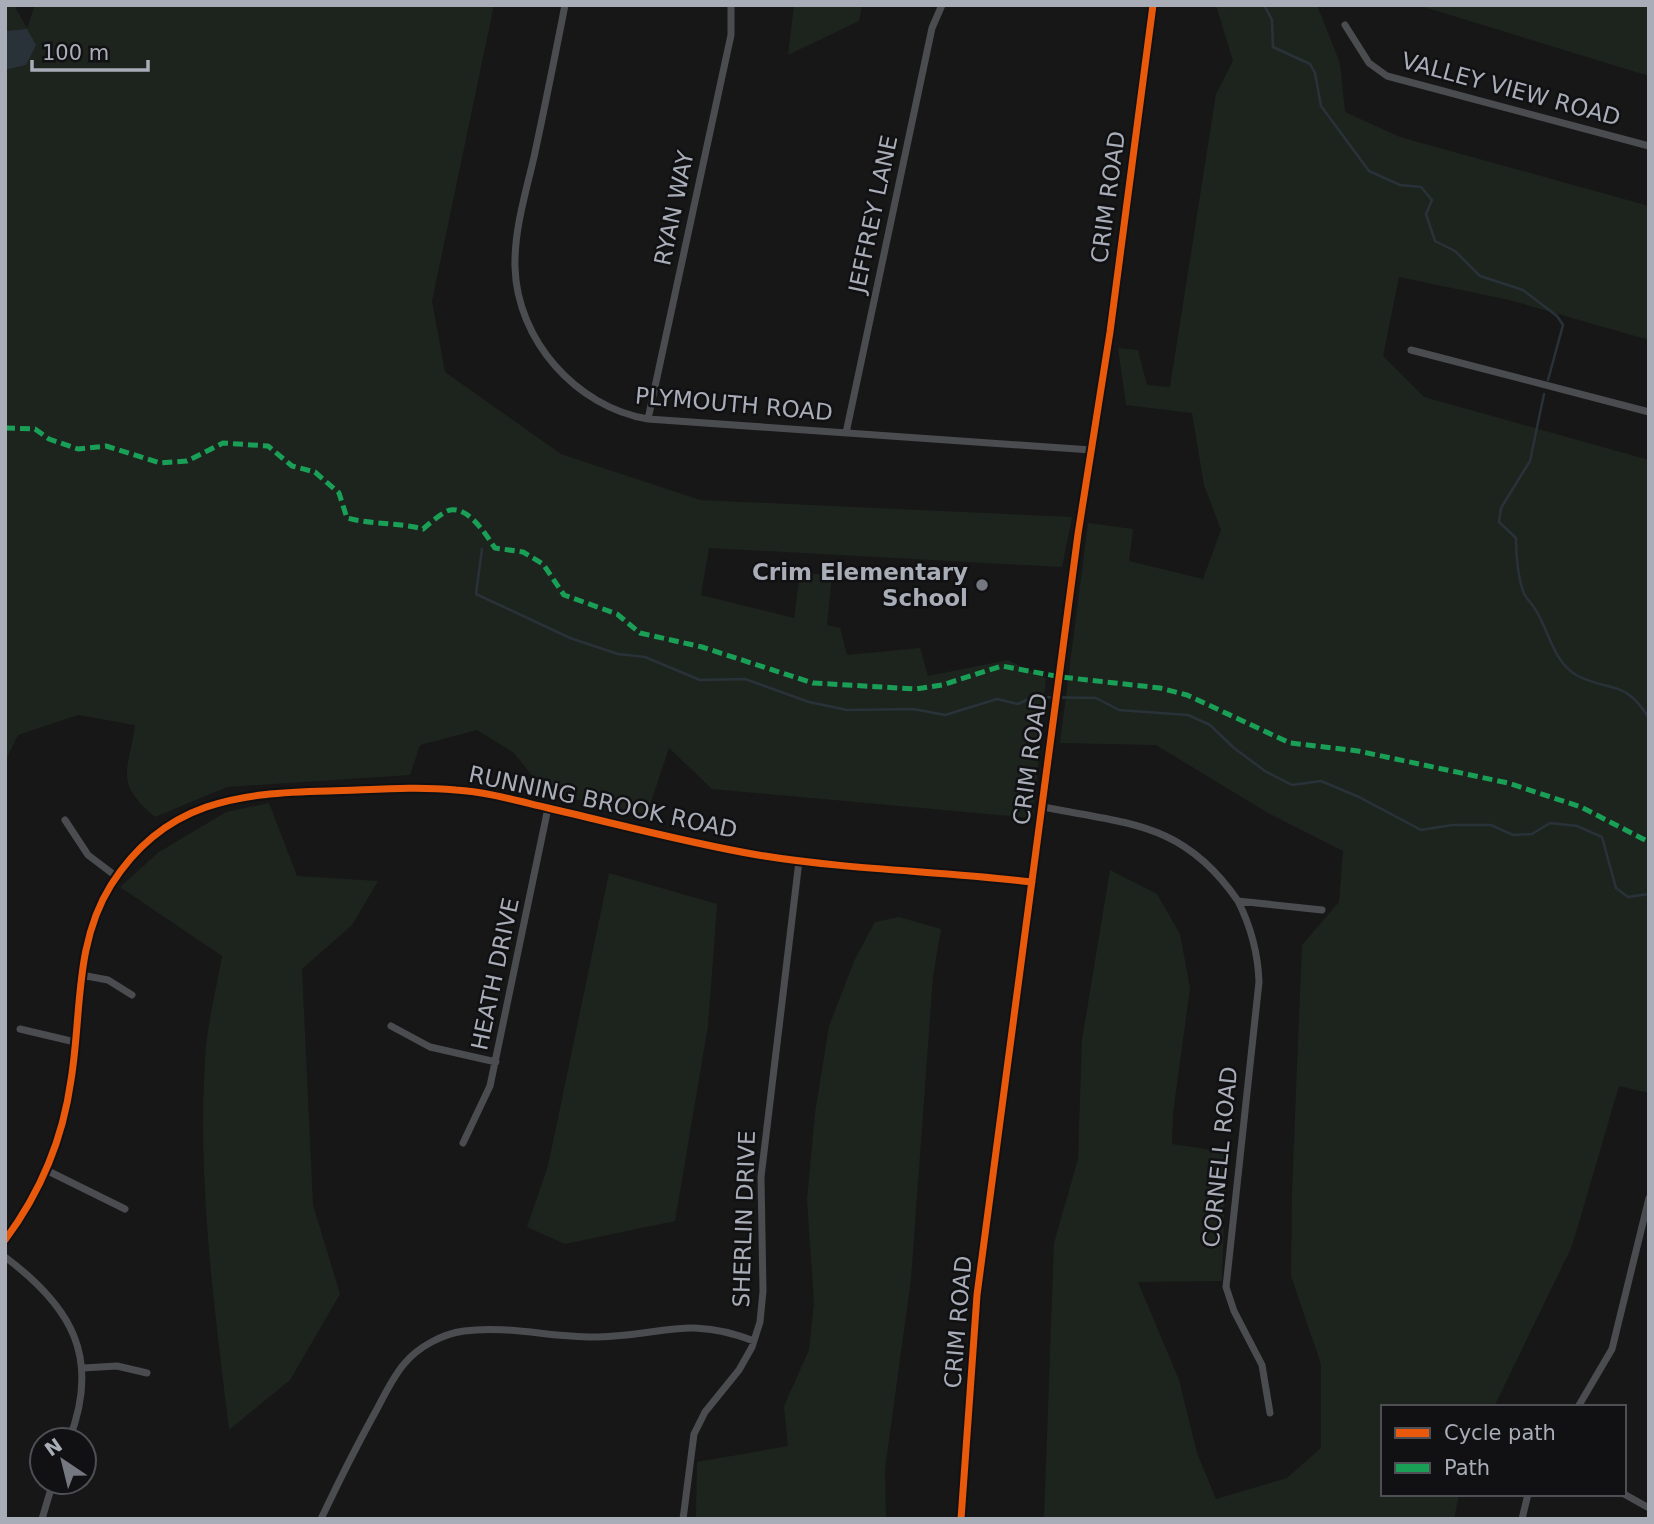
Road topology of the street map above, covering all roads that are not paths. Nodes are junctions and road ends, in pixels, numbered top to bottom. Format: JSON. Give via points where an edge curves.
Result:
{"nodes":[{"id":1,"x":565,"y":5,"type":"edge"},
{"id":2,"x":731,"y":5,"type":"edge"},
{"id":3,"x":942,"y":5,"type":"edge"},
{"id":4,"x":1153,"y":5,"type":"edge"},
{"id":5,"x":1345,"y":25,"type":"dead end"},
{"id":6,"x":1649,"y":146,"type":"edge"},
{"id":7,"x":1411,"y":351,"type":"dead end"},
{"id":8,"x":1649,"y":412,"type":"edge"},
{"id":9,"x":648,"y":419,"type":"junction"},
{"id":10,"x":846,"y":433,"type":"junction"},
{"id":11,"x":1091,"y":450,"type":"junction"},
{"id":12,"x":1043,"y":807,"type":"junction"},
{"id":13,"x":548,"y":808,"type":"junction"},
{"id":14,"x":65,"y":820,"type":"dead end"},
{"id":15,"x":799,"y":861,"type":"junction"},
{"id":16,"x":117,"y":877,"type":"junction"},
{"id":17,"x":1032,"y":882,"type":"junction"},
{"id":18,"x":1238,"y":901,"type":"junction"},
{"id":19,"x":1322,"y":910,"type":"dead end"},
{"id":20,"x":81,"y":975,"type":"junction"},
{"id":21,"x":132,"y":995,"type":"dead end"},
{"id":22,"x":391,"y":1026,"type":"dead end"},
{"id":23,"x":20,"y":1029,"type":"dead end"},
{"id":24,"x":75,"y":1042,"type":"junction"},
{"id":25,"x":496,"y":1062,"type":"junction"},
{"id":26,"x":463,"y":1143,"type":"dead end"},
{"id":27,"x":46,"y":1170,"type":"junction"},
{"id":28,"x":1649,"y":1198,"type":"edge"},
{"id":29,"x":125,"y":1209,"type":"dead end"},
{"id":30,"x":5,"y":1240,"type":"edge"},
{"id":31,"x":5,"y":1257,"type":"edge"},
{"id":32,"x":754,"y":1341,"type":"junction"},
{"id":33,"x":83,"y":1368,"type":"junction"},
{"id":34,"x":147,"y":1373,"type":"dead end"},
{"id":35,"x":1579,"y":1405,"type":"edge"},
{"id":36,"x":1270,"y":1413,"type":"dead end"},
{"id":37,"x":73,"y":1426,"type":"edge"},
{"id":38,"x":1626,"y":1495,"type":"edge"},
{"id":39,"x":49,"y":1496,"type":"edge"},
{"id":40,"x":1528,"y":1496,"type":"edge"},
{"id":41,"x":1649,"y":1508,"type":"edge"},
{"id":42,"x":42,"y":1519,"type":"edge"},
{"id":43,"x":321,"y":1519,"type":"edge"},
{"id":44,"x":683,"y":1519,"type":"edge"},
{"id":45,"x":961,"y":1519,"type":"edge"},
{"id":46,"x":1522,"y":1519,"type":"edge"}],
"edges":[{"from":1,"to":9,"type":"street","name":"PLYMOUTH ROAD","via":[[520,221],[515,268],[519,294],[533,336],[572,384],[615,410]]},
{"from":2,"to":9,"type":"street","name":"RYAN WAY","via":[[731,35]]},
{"from":3,"to":10,"type":"street","name":"JEFFREY LANE","via":[[932,28]]},
{"from":4,"to":11,"type":"street","name":"CRIM ROAD"},
{"from":5,"to":6,"type":"street","name":"VALLEY VIEW ROAD","via":[[1369,63],[1387,76]]},
{"from":7,"to":8,"type":"street"},
{"from":9,"to":10,"type":"street","name":"PLYMOUTH ROAD"},
{"from":10,"to":11,"type":"street","name":"PLYMOUTH ROAD"},
{"from":11,"to":12,"type":"street","name":"CRIM ROAD"},
{"from":12,"to":17,"type":"street","name":"CRIM ROAD"},
{"from":12,"to":18,"type":"street","name":"CORNELL ROAD","via":[[1166,835],[1213,867]]},
{"from":13,"to":15,"type":"street","name":"RUNNING BROOK ROAD"},
{"from":13,"to":16,"type":"street","name":"RUNNING BROOK ROAD","via":[[450,789],[285,792],[224,799],[166,828]]},
{"from":13,"to":25,"type":"street","name":"HEATH DRIVE"},
{"from":14,"to":16,"type":"street","via":[[88,855]]},
{"from":15,"to":17,"type":"street","name":"RUNNING BROOK ROAD"},
{"from":15,"to":32,"type":"street","name":"SHERLIN DRIVE","via":[[761,1177],[763,1299]]},
{"from":16,"to":20,"type":"street","name":"RUNNING BROOK ROAD","via":[[93,922]]},
{"from":17,"to":45,"type":"street","name":"CRIM ROAD","via":[[978,1295]]},
{"from":18,"to":19,"type":"street"},
{"from":18,"to":36,"type":"street","name":"CORNELL ROAD","via":[[1258,957],[1259,982],[1226,1287],[1262,1365]]},
{"from":20,"to":21,"type":"street","via":[[108,980]]},
{"from":20,"to":24,"type":"street","name":"RUNNING BROOK ROAD"},
{"from":22,"to":25,"type":"street","via":[[430,1047]]},
{"from":23,"to":24,"type":"street"},
{"from":24,"to":27,"type":"street","name":"RUNNING BROOK ROAD","via":[[65,1113]]},
{"from":25,"to":26,"type":"street","name":"HEATH DRIVE","via":[[486,1098]]},
{"from":27,"to":29,"type":"street"},
{"from":27,"to":30,"type":"street","name":"RUNNING BROOK ROAD"},
{"from":28,"to":35,"type":"street","via":[[1612,1349]]},
{"from":31,"to":33,"type":"street","via":[[59,1307],[76,1340]]},
{"from":32,"to":43,"type":"street","via":[[699,1326],[599,1337],[491,1330],[443,1337],[415,1353],[397,1372]]},
{"from":32,"to":44,"type":"street","name":"SHERLIN DRIVE","via":[[694,1434]]},
{"from":33,"to":34,"type":"street","via":[[117,1366]]},
{"from":33,"to":37,"type":"street"},
{"from":38,"to":41,"type":"street"},
{"from":39,"to":42,"type":"street"},
{"from":40,"to":46,"type":"street"}]}
